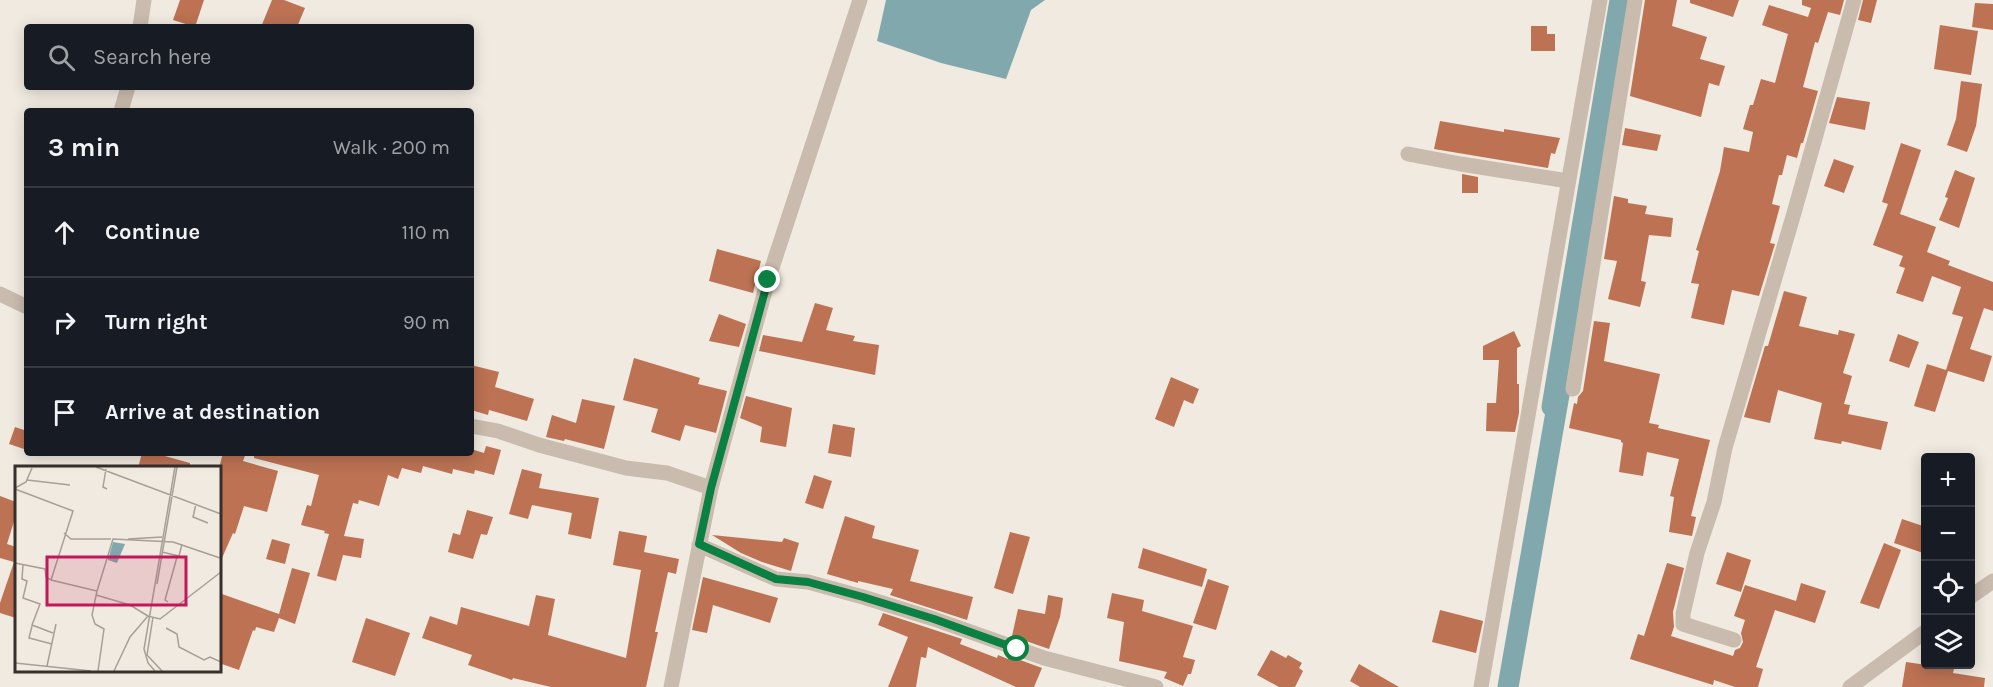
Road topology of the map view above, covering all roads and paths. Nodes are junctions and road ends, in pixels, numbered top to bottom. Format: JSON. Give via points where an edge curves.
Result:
{"nodes":[{"id":1,"x":144,"y":0,"type":"edge"},
{"id":2,"x":860,"y":0,"type":"edge"},
{"id":3,"x":1600,"y":0,"type":"edge"},
{"id":4,"x":1635,"y":0,"type":"edge"},
{"id":5,"x":1854,"y":0,"type":"edge"},
{"id":6,"x":140,"y":24,"type":"edge"},
{"id":7,"x":127,"y":90,"type":"edge"},
{"id":8,"x":122,"y":108,"type":"edge"},
{"id":9,"x":1408,"y":154,"type":"dead end"},
{"id":10,"x":1569,"y":181,"type":"junction"},
{"id":11,"x":0,"y":294,"type":"edge"},
{"id":12,"x":24,"y":306,"type":"edge"},
{"id":13,"x":1573,"y":389,"type":"dead end"},
{"id":14,"x":474,"y":427,"type":"edge"},
{"id":15,"x":711,"y":488,"type":"junction"},
{"id":16,"x":699,"y":544,"type":"junction"},
{"id":17,"x":1993,"y":581,"type":"edge"},
{"id":18,"x":1975,"y":594,"type":"edge"},
{"id":19,"x":1921,"y":635,"type":"edge"},
{"id":20,"x":1734,"y":640,"type":"dead end"},
{"id":21,"x":672,"y":687,"type":"edge"},
{"id":22,"x":1156,"y":687,"type":"edge"},
{"id":23,"x":1481,"y":687,"type":"edge"},
{"id":24,"x":1850,"y":687,"type":"edge"}],
"edges":[{"from":1,"to":6,"type":"street"},
{"from":2,"to":15,"type":"street","via":[[768,280]]},
{"from":3,"to":10,"type":"street"},
{"from":4,"to":13,"type":"street"},
{"from":5,"to":20,"type":"street","via":[[1725,448],[1683,614],[1683,624]]},
{"from":7,"to":8,"type":"street"},
{"from":9,"to":10,"type":"street"},
{"from":10,"to":23,"type":"street"},
{"from":11,"to":12,"type":"street"},
{"from":14,"to":15,"type":"street","via":[[626,468],[667,472]]},
{"from":15,"to":16,"type":"street"},
{"from":16,"to":21,"type":"street"},
{"from":16,"to":22,"type":"street","via":[[776,579],[808,582],[863,597],[1044,658]]},
{"from":17,"to":18,"type":"street"},
{"from":19,"to":24,"type":"street"}]}
